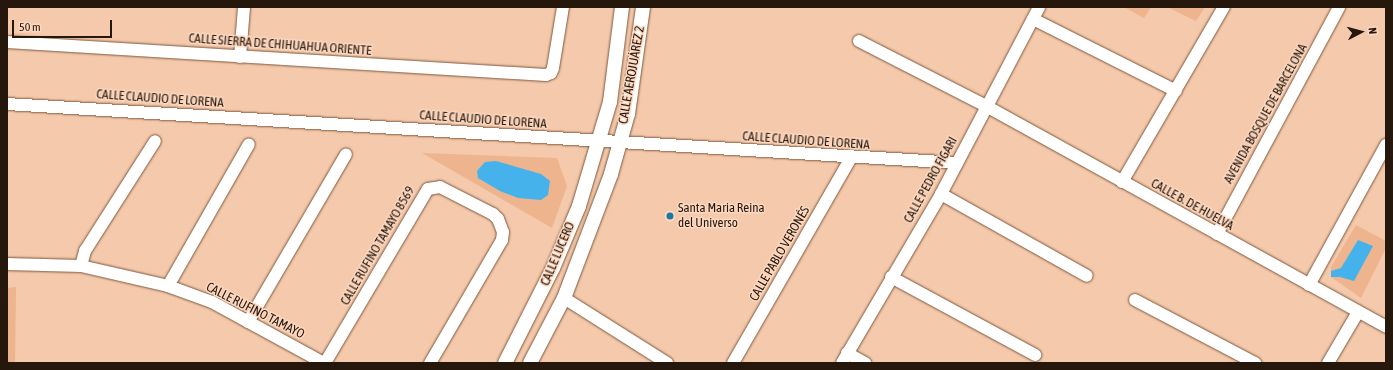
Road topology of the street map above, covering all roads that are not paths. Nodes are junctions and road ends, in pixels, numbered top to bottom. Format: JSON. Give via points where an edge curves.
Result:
{"nodes":[{"id":1,"x":244,"y":7,"type":"edge"},
{"id":2,"x":564,"y":7,"type":"edge"},
{"id":3,"x":622,"y":7,"type":"edge"},
{"id":4,"x":643,"y":7,"type":"edge"},
{"id":5,"x":1039,"y":7,"type":"edge"},
{"id":6,"x":1224,"y":7,"type":"edge"},
{"id":7,"x":1339,"y":7,"type":"edge"},
{"id":8,"x":1033,"y":19,"type":"junction"},
{"id":9,"x":859,"y":41,"type":"dead end"},
{"id":10,"x":7,"y":42,"type":"edge"},
{"id":11,"x":240,"y":57,"type":"junction"},
{"id":12,"x":1176,"y":91,"type":"junction"},
{"id":13,"x":7,"y":104,"type":"edge"},
{"id":14,"x":986,"y":106,"type":"junction"},
{"id":15,"x":155,"y":141,"type":"dead end"},
{"id":16,"x":600,"y":141,"type":"junction"},
{"id":17,"x":619,"y":143,"type":"junction"},
{"id":18,"x":249,"y":144,"type":"dead end"},
{"id":19,"x":1386,"y":145,"type":"edge"},
{"id":20,"x":346,"y":154,"type":"dead end"},
{"id":21,"x":851,"y":158,"type":"junction"},
{"id":22,"x":957,"y":163,"type":"junction"},
{"id":23,"x":1122,"y":182,"type":"junction"},
{"id":24,"x":941,"y":194,"type":"junction"},
{"id":25,"x":1217,"y":234,"type":"junction"},
{"id":26,"x":7,"y":264,"type":"edge"},
{"id":27,"x":81,"y":266,"type":"junction"},
{"id":28,"x":1087,"y":276,"type":"dead end"},
{"id":29,"x":891,"y":277,"type":"junction"},
{"id":30,"x":1309,"y":285,"type":"junction"},
{"id":31,"x":168,"y":286,"type":"junction"},
{"id":32,"x":564,"y":298,"type":"junction"},
{"id":33,"x":1135,"y":300,"type":"dead end"},
{"id":34,"x":1358,"y":312,"type":"junction"},
{"id":35,"x":248,"y":322,"type":"junction"},
{"id":36,"x":1386,"y":327,"type":"edge"},
{"id":37,"x":1034,"y":355,"type":"dead end"},
{"id":38,"x":844,"y":358,"type":"edge"},
{"id":39,"x":325,"y":363,"type":"edge"},
{"id":40,"x":430,"y":363,"type":"edge"},
{"id":41,"x":505,"y":363,"type":"edge"},
{"id":42,"x":530,"y":363,"type":"edge"},
{"id":43,"x":667,"y":363,"type":"edge"},
{"id":44,"x":733,"y":363,"type":"edge"},
{"id":45,"x":865,"y":363,"type":"edge"},
{"id":46,"x":1255,"y":363,"type":"edge"},
{"id":47,"x":1328,"y":363,"type":"edge"}],
"edges":[{"from":1,"to":11,"type":"street"},
{"from":2,"to":11,"type":"street","name":"CALLE SIERRA DE CHIHUAHUA ORIENTE","via":[[551,73],[522,74]]},
{"from":3,"to":16,"type":"street","name":"CALLE AEROJUÁREZ 2","via":[[610,102]]},
{"from":4,"to":17,"type":"street","name":"CALLE AEROJUÁREZ 2","via":[[628,114]]},
{"from":5,"to":8,"type":"street","name":"CALLE PEDRO FIGARI"},
{"from":6,"to":12,"type":"street"},
{"from":7,"to":25,"type":"street","name":"AVENIDA BOSQUE DE BARCELONA"},
{"from":8,"to":12,"type":"street"},
{"from":8,"to":14,"type":"street","name":"CALLE PEDRO FIGARI"},
{"from":9,"to":14,"type":"street","name":"CALLE B. DE HUELVA"},
{"from":10,"to":11,"type":"street","name":"CALLE SIERRA DE CHIHUAHUA ORIENTE"},
{"from":12,"to":23,"type":"street"},
{"from":13,"to":16,"type":"street","name":"CALLE CLAUDIO DE LORENA"},
{"from":14,"to":22,"type":"street","name":"CALLE PEDRO FIGARI"},
{"from":14,"to":23,"type":"street","name":"CALLE B. DE HUELVA"},
{"from":15,"to":27,"type":"street","via":[[85,251]]},
{"from":16,"to":17,"type":"street","name":"CALLE CLAUDIO DE LORENA"},
{"from":16,"to":41,"type":"street","name":"CALLE LUCERO","via":[[579,206],[554,268]]},
{"from":17,"to":21,"type":"street","name":"CALLE CLAUDIO DE LORENA"},
{"from":17,"to":32,"type":"street","name":"CALLE LUCERO","via":[[595,223]]},
{"from":18,"to":31,"type":"street"},
{"from":19,"to":30,"type":"street"},
{"from":20,"to":35,"type":"street"},
{"from":21,"to":22,"type":"street","name":"CALLE CLAUDIO DE LORENA"},
{"from":21,"to":44,"type":"street","name":"CALLE PABLO VERONÉS"},
{"from":22,"to":24,"type":"street","name":"CALLE PEDRO FIGARI"},
{"from":23,"to":25,"type":"street","name":"CALLE B. DE HUELVA"},
{"from":24,"to":28,"type":"street"},
{"from":24,"to":29,"type":"street","name":"CALLE PEDRO FIGARI"},
{"from":25,"to":30,"type":"street","name":"CALLE B. DE HUELVA"},
{"from":26,"to":27,"type":"street","name":"CALLE RUFINO TAMAYO"},
{"from":27,"to":31,"type":"street","name":"CALLE RUFINO TAMAYO"},
{"from":29,"to":37,"type":"street"},
{"from":29,"to":38,"type":"street","name":"CALLE PEDRO FIGARI"},
{"from":30,"to":34,"type":"street","name":"CALLE B. DE HUELVA"},
{"from":31,"to":35,"type":"street","name":"CALLE RUFINO TAMAYO","via":[[212,302]]},
{"from":32,"to":42,"type":"street","name":"CALLE LUCERO"},
{"from":32,"to":43,"type":"street"},
{"from":33,"to":46,"type":"street"},
{"from":34,"to":36,"type":"street","name":"CALLE B. DE HUELVA"},
{"from":34,"to":47,"type":"street"},
{"from":35,"to":39,"type":"street","name":"CALLE RUFINO TAMAYO"},
{"from":38,"to":45,"type":"street"},
{"from":39,"to":40,"type":"street","name":"CALLE RUFINO TAMAYO 8569","via":[[428,189],[440,187],[493,214],[498,218],[503,232],[502,240]]}]}
